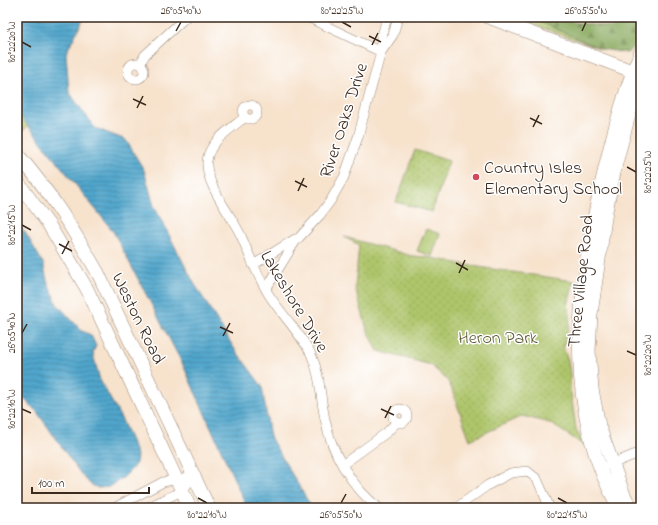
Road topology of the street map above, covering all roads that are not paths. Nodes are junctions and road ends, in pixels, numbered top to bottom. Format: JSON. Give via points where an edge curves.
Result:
{"nodes":[{"id":1,"x":186,"y":17,"type":"edge"},
{"id":2,"x":307,"y":17,"type":"edge"},
{"id":3,"x":387,"y":17,"type":"edge"},
{"id":4,"x":398,"y":17,"type":"edge"},
{"id":5,"x":488,"y":17,"type":"edge"},
{"id":6,"x":641,"y":51,"type":"edge"},
{"id":7,"x":381,"y":52,"type":"junction"},
{"id":8,"x":140,"y":64,"type":"dead end"},
{"id":9,"x":638,"y":75,"type":"edge"},
{"id":10,"x":246,"y":117,"type":"dead end"},
{"id":11,"x":17,"y":154,"type":"edge"},
{"id":12,"x":17,"y":181,"type":"edge"},
{"id":13,"x":302,"y":233,"type":"junction"},
{"id":14,"x":253,"y":265,"type":"junction"},
{"id":15,"x":266,"y":289,"type":"junction"},
{"id":16,"x":397,"y":422,"type":"dead end"},
{"id":17,"x":641,"y":452,"type":"edge"},
{"id":18,"x":342,"y":464,"type":"junction"},
{"id":19,"x":607,"y":466,"type":"junction"},
{"id":20,"x":194,"y":476,"type":"junction"},
{"id":21,"x":179,"y":485,"type":"junction"},
{"id":22,"x":114,"y":508,"type":"edge"},
{"id":23,"x":146,"y":508,"type":"edge"},
{"id":24,"x":190,"y":508,"type":"edge"},
{"id":25,"x":209,"y":508,"type":"edge"},
{"id":26,"x":379,"y":508,"type":"edge"},
{"id":27,"x":456,"y":508,"type":"edge"},
{"id":28,"x":550,"y":508,"type":"edge"},
{"id":29,"x":619,"y":508,"type":"edge"},
{"id":30,"x":631,"y":508,"type":"edge"}],
"edges":[{"from":1,"to":8,"type":"street","via":[[145,55]]},
{"from":2,"to":7,"type":"street"},
{"from":3,"to":7,"type":"street","name":"River Oaks Drive","via":[[381,40]]},
{"from":4,"to":7,"type":"street","name":"River Oaks Drive","via":[[393,35]]},
{"from":5,"to":9,"type":"main road"},
{"from":6,"to":9,"type":"main road","name":"Three Village Road"},
{"from":7,"to":13,"type":"street","name":"River Oaks Drive","via":[[358,137],[344,177],[320,215]]},
{"from":9,"to":19,"type":"main road","name":"Three Village Road","via":[[619,113],[606,161],[580,314],[582,392],[589,432]]},
{"from":10,"to":14,"type":"street","name":"Lakeshore Drive","via":[[212,146],[207,161],[210,179],[241,235]]},
{"from":11,"to":20,"type":"main road","name":"Weston Road","via":[[80,241]]},
{"from":12,"to":21,"type":"main road","name":"Weston Road","via":[[49,225],[87,289]]},
{"from":13,"to":14,"type":"street","name":"River Oaks Drive"},
{"from":13,"to":15,"type":"street","name":"River Oaks Drive"},
{"from":14,"to":15,"type":"street","name":"Lakeshore Drive"},
{"from":15,"to":18,"type":"street","name":"Lakeshore Drive","via":[[311,354],[319,375],[324,420]]},
{"from":16,"to":18,"type":"street","via":[[386,433]]},
{"from":17,"to":19,"type":"street"},
{"from":18,"to":26,"type":"street","name":"Lakeshore Drive","via":[[353,482]]},
{"from":19,"to":29,"type":"main road","name":"Three Village Road"},
{"from":19,"to":30,"type":"main road","name":"Three Village Road"},
{"from":20,"to":21,"type":"street"},
{"from":20,"to":25,"type":"main road","name":"Weston Road"},
{"from":21,"to":22,"type":"street","via":[[163,482]]},
{"from":21,"to":23,"type":"street"},
{"from":21,"to":24,"type":"main road","name":"Weston Road"},
{"from":27,"to":28,"type":"street","via":[[488,485],[511,473],[527,471],[537,479]]}]}
